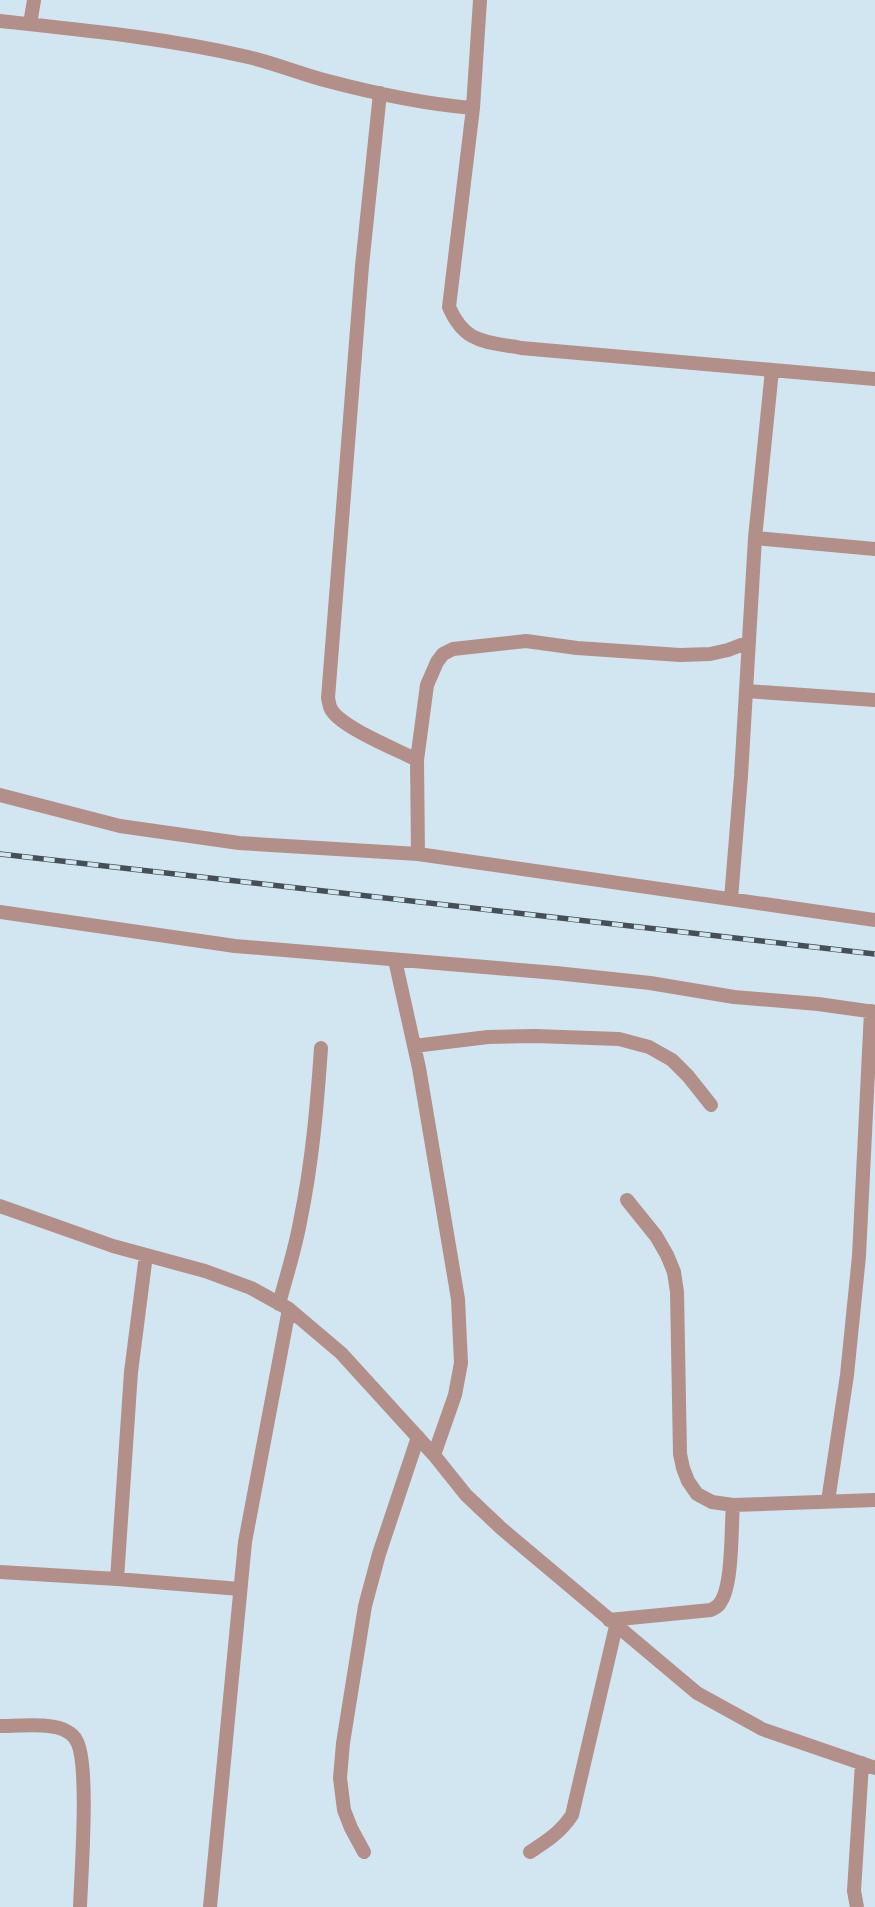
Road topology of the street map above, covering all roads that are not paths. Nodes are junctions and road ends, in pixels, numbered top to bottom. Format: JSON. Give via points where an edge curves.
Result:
{"nodes":[{"id":1,"x":34,"y":0,"type":"edge"},
{"id":2,"x":480,"y":0,"type":"edge"},
{"id":3,"x":0,"y":21,"type":"edge"},
{"id":4,"x":30,"y":24,"type":"junction"},
{"id":5,"x":380,"y":93,"type":"junction"},
{"id":6,"x":473,"y":108,"type":"junction"},
{"id":7,"x":772,"y":370,"type":"junction"},
{"id":8,"x":875,"y":379,"type":"edge"},
{"id":9,"x":755,"y":538,"type":"junction"},
{"id":10,"x":875,"y":550,"type":"edge"},
{"id":11,"x":748,"y":642,"type":"junction"},
{"id":12,"x":746,"y":691,"type":"junction"},
{"id":13,"x":875,"y":700,"type":"edge"},
{"id":14,"x":417,"y":760,"type":"junction"},
{"id":15,"x":0,"y":795,"type":"edge"},
{"id":16,"x":418,"y":854,"type":"junction"},
{"id":17,"x":731,"y":899,"type":"junction"},
{"id":18,"x":0,"y":912,"type":"edge"},
{"id":19,"x":875,"y":920,"type":"edge"},
{"id":20,"x":395,"y":960,"type":"junction"},
{"id":21,"x":873,"y":1012,"type":"edge"},
{"id":22,"x":414,"y":1046,"type":"junction"},
{"id":23,"x":322,"y":1048,"type":"dead end"},
{"id":24,"x":711,"y":1105,"type":"dead end"},
{"id":25,"x":628,"y":1200,"type":"dead end"},
{"id":26,"x":0,"y":1206,"type":"edge"},
{"id":27,"x":146,"y":1255,"type":"junction"},
{"id":28,"x":284,"y":1306,"type":"junction"},
{"id":29,"x":418,"y":1437,"type":"junction"},
{"id":30,"x":434,"y":1455,"type":"junction"},
{"id":31,"x":875,"y":1500,"type":"edge"},
{"id":32,"x":828,"y":1502,"type":"junction"},
{"id":33,"x":733,"y":1505,"type":"junction"},
{"id":34,"x":0,"y":1572,"type":"edge"},
{"id":35,"x":117,"y":1579,"type":"junction"},
{"id":36,"x":240,"y":1589,"type":"junction"},
{"id":37,"x":612,"y":1623,"type":"junction"},
{"id":38,"x":0,"y":1726,"type":"edge"},
{"id":39,"x":868,"y":1765,"type":"edge"},
{"id":40,"x":364,"y":1852,"type":"dead end"},
{"id":41,"x":530,"y":1852,"type":"dead end"},
{"id":42,"x":80,"y":1907,"type":"edge"},
{"id":43,"x":210,"y":1907,"type":"edge"},
{"id":44,"x":857,"y":1907,"type":"edge"}],
"edges":[{"from":1,"to":4,"type":"street"},
{"from":2,"to":6,"type":"street"},
{"from":3,"to":4,"type":"street"},
{"from":4,"to":5,"type":"street","via":[[196,45]]},
{"from":5,"to":6,"type":"street","via":[[433,105]]},
{"from":5,"to":14,"type":"street","via":[[362,266],[328,698],[331,710],[341,720]]},
{"from":6,"to":7,"type":"street","via":[[449,307],[456,323],[469,336],[521,348]]},
{"from":7,"to":8,"type":"street"},
{"from":7,"to":9,"type":"street"},
{"from":9,"to":10,"type":"street"},
{"from":9,"to":11,"type":"street"},
{"from":11,"to":12,"type":"street"},
{"from":11,"to":14,"type":"street","via":[[710,654],[680,655],[526,641],[453,649],[436,662],[428,685]]},
{"from":12,"to":13,"type":"street"},
{"from":12,"to":17,"type":"street"},
{"from":14,"to":16,"type":"street"},
{"from":15,"to":16,"type":"street","via":[[120,826],[239,843]]},
{"from":16,"to":17,"type":"street"},
{"from":17,"to":19,"type":"street"},
{"from":18,"to":20,"type":"street","via":[[235,946]]},
{"from":20,"to":21,"type":"street","via":[[650,983],[734,997]]},
{"from":20,"to":22,"type":"street"},
{"from":21,"to":32,"type":"street","via":[[859,1256],[847,1375]]},
{"from":22,"to":24,"type":"street","via":[[488,1037],[619,1039],[649,1047],[672,1060]]},
{"from":22,"to":30,"type":"street","via":[[458,1299],[461,1363],[455,1395]]},
{"from":23,"to":28,"type":"street","via":[[316,1128]]},
{"from":25,"to":33,"type":"street","via":[[656,1236],[674,1272],[683,1468],[697,1494],[712,1502]]},
{"from":26,"to":27,"type":"street"},
{"from":27,"to":28,"type":"street","via":[[206,1271],[251,1288]]},
{"from":27,"to":35,"type":"street","via":[[131,1382]]},
{"from":28,"to":29,"type":"street","via":[[341,1353]]},
{"from":28,"to":36,"type":"street","via":[[244,1542]]},
{"from":29,"to":30,"type":"street"},
{"from":29,"to":40,"type":"street","via":[[365,1606],[343,1743],[340,1778],[344,1810]]},
{"from":30,"to":37,"type":"street","via":[[466,1495],[502,1529]]},
{"from":31,"to":32,"type":"street"},
{"from":32,"to":33,"type":"street"},
{"from":33,"to":37,"type":"street","via":[[728,1581],[720,1605],[711,1610]]},
{"from":34,"to":35,"type":"street"},
{"from":35,"to":36,"type":"street"},
{"from":36,"to":43,"type":"street"},
{"from":37,"to":39,"type":"street","via":[[697,1693],[713,1702],[762,1729]]},
{"from":37,"to":41,"type":"street","via":[[572,1815],[565,1826]]},
{"from":38,"to":42,"type":"street","via":[[52,1726],[68,1731],[77,1740],[84,1783]]},
{"from":39,"to":44,"type":"street","via":[[854,1891]]}]}
